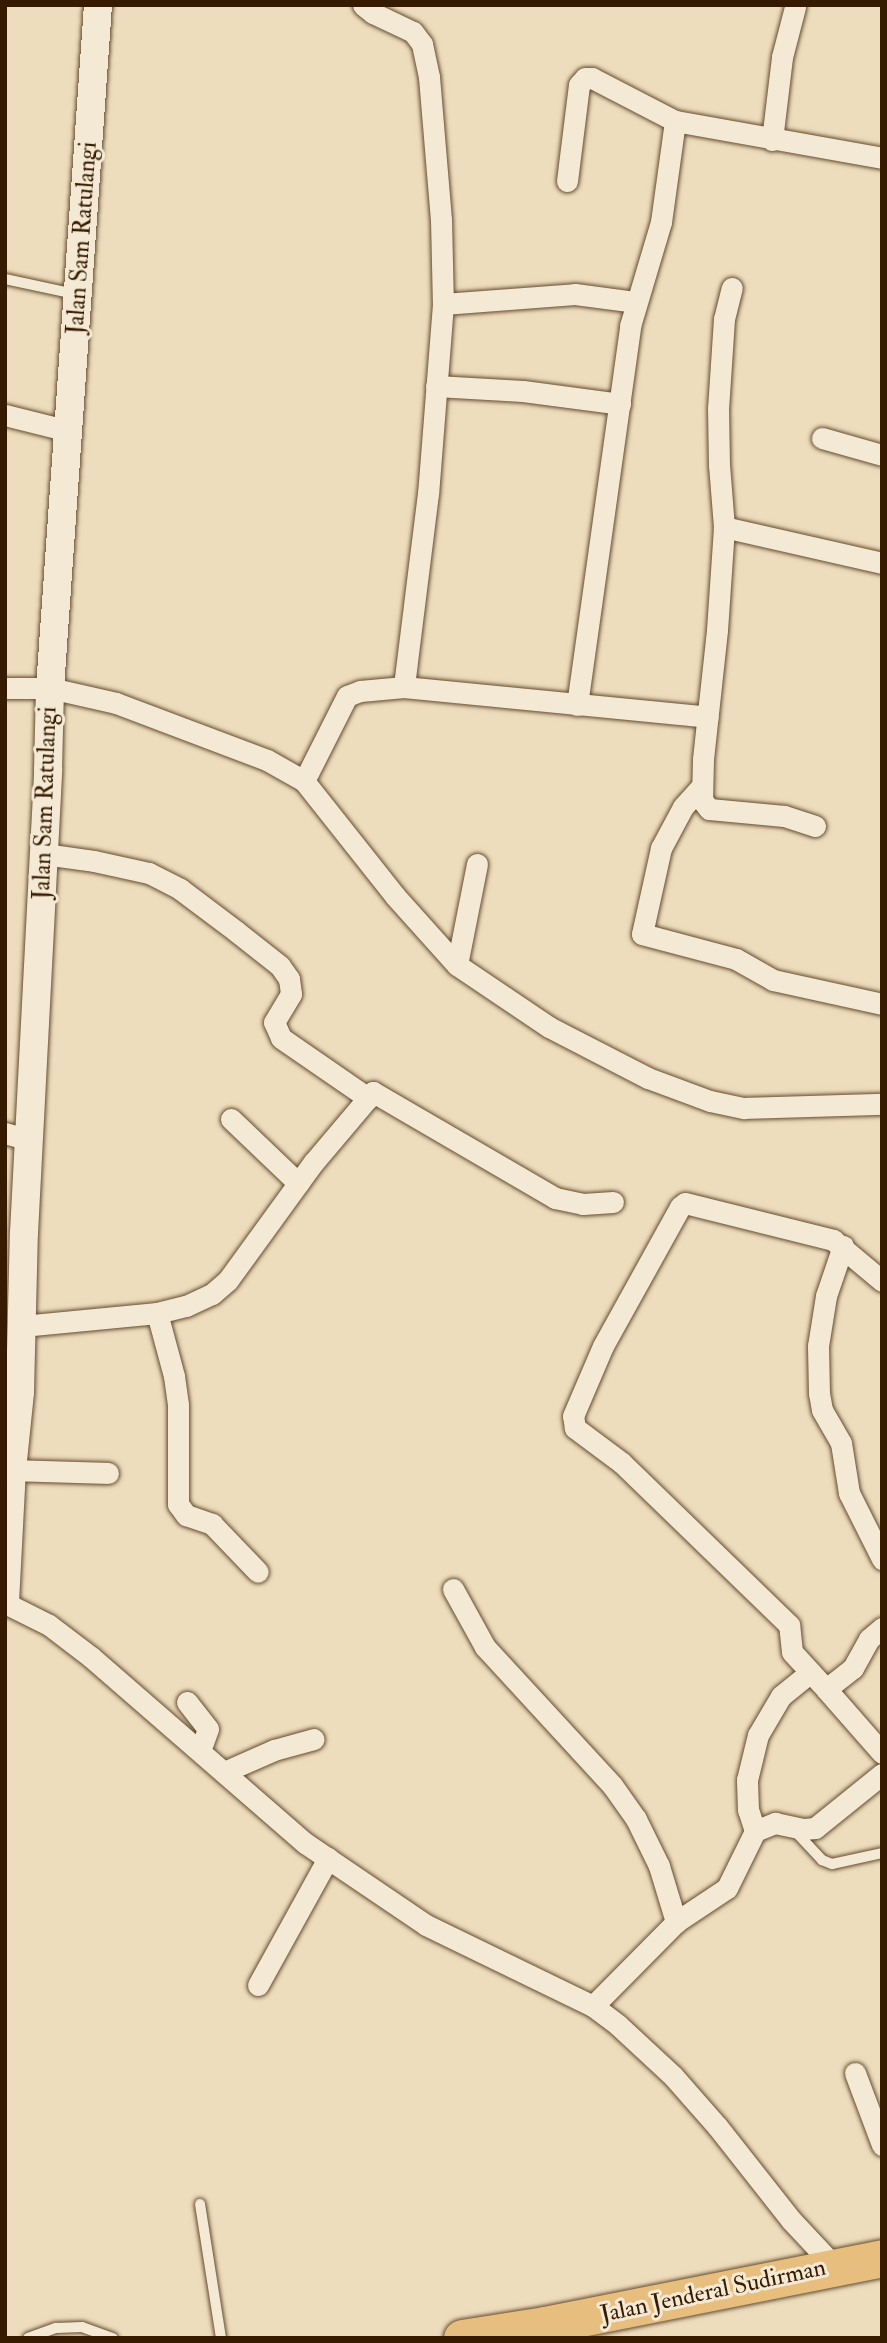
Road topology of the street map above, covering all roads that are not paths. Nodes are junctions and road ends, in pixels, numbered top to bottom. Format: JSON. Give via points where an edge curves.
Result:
{"nodes":[{"id":1,"x":98,"y":5,"type":"edge"},
{"id":2,"x":363,"y":5,"type":"edge"},
{"id":3,"x":795,"y":7,"type":"edge"},
{"id":4,"x":675,"y":121,"type":"junction"},
{"id":5,"x":772,"y":140,"type":"junction"},
{"id":6,"x":882,"y":158,"type":"edge"},
{"id":7,"x":567,"y":181,"type":"dead end"},
{"id":8,"x":5,"y":279,"type":"edge"},
{"id":9,"x":732,"y":288,"type":"dead end"},
{"id":10,"x":78,"y":295,"type":"junction"},
{"id":11,"x":636,"y":302,"type":"junction"},
{"id":12,"x":443,"y":303,"type":"junction"},
{"id":13,"x":436,"y":386,"type":"junction"},
{"id":14,"x":620,"y":404,"type":"junction"},
{"id":15,"x":5,"y":415,"type":"edge"},
{"id":16,"x":69,"y":431,"type":"junction"},
{"id":17,"x":822,"y":438,"type":"dead end"},
{"id":18,"x":882,"y":455,"type":"edge"},
{"id":19,"x":724,"y":527,"type":"junction"},
{"id":20,"x":882,"y":564,"type":"edge"},
{"id":21,"x":404,"y":687,"type":"junction"},
{"id":22,"x":5,"y":688,"type":"edge"},
{"id":23,"x":50,"y":688,"type":"junction"},
{"id":24,"x":577,"y":705,"type":"junction"},
{"id":25,"x":708,"y":717,"type":"junction"},
{"id":26,"x":304,"y":781,"type":"junction"},
{"id":27,"x":701,"y":787,"type":"junction"},
{"id":28,"x":814,"y":826,"type":"dead end"},
{"id":29,"x":44,"y":855,"type":"junction"},
{"id":30,"x":477,"y":864,"type":"dead end"},
{"id":31,"x":457,"y":965,"type":"junction"},
{"id":32,"x":882,"y":1004,"type":"edge"},
{"id":33,"x":368,"y":1098,"type":"junction"},
{"id":34,"x":882,"y":1104,"type":"edge"},
{"id":35,"x":231,"y":1119,"type":"dead end"},
{"id":36,"x":18,"y":1136,"type":"edge"},
{"id":37,"x":305,"y":1173,"type":"junction"},
{"id":38,"x":612,"y":1202,"type":"dead end"},
{"id":39,"x":15,"y":1232,"type":"edge"},
{"id":40,"x":844,"y":1246,"type":"junction"},
{"id":41,"x":882,"y":1281,"type":"edge"},
{"id":42,"x":158,"y":1312,"type":"junction"},
{"id":43,"x":22,"y":1326,"type":"junction"},
{"id":44,"x":13,"y":1391,"type":"edge"},
{"id":45,"x":12,"y":1470,"type":"junction"},
{"id":46,"x":108,"y":1473,"type":"dead end"},
{"id":47,"x":882,"y":1559,"type":"edge"},
{"id":48,"x":258,"y":1572,"type":"dead end"},
{"id":49,"x":453,"y":1589,"type":"dead end"},
{"id":50,"x":5,"y":1602,"type":"edge"},
{"id":51,"x":882,"y":1628,"type":"edge"},
{"id":52,"x":809,"y":1673,"type":"junction"},
{"id":53,"x":827,"y":1689,"type":"junction"},
{"id":54,"x":187,"y":1702,"type":"dead end"},
{"id":55,"x":314,"y":1739,"type":"dead end"},
{"id":56,"x":200,"y":1751,"type":"junction"},
{"id":57,"x":882,"y":1753,"type":"edge"},
{"id":58,"x":224,"y":1772,"type":"junction"},
{"id":59,"x":882,"y":1774,"type":"edge"},
{"id":60,"x":790,"y":1826,"type":"junction"},
{"id":61,"x":755,"y":1831,"type":"junction"},
{"id":62,"x":882,"y":1853,"type":"edge"},
{"id":63,"x":328,"y":1858,"type":"junction"},
{"id":64,"x":676,"y":1922,"type":"junction"},
{"id":65,"x":258,"y":1985,"type":"dead end"},
{"id":66,"x":593,"y":2006,"type":"junction"},
{"id":67,"x":855,"y":2073,"type":"dead end"},
{"id":68,"x":882,"y":2145,"type":"edge"},
{"id":69,"x":200,"y":2204,"type":"dead end"},
{"id":70,"x":882,"y":2258,"type":"edge"},
{"id":71,"x":834,"y":2266,"type":"junction"},
{"id":72,"x":882,"y":2281,"type":"edge"},
{"id":73,"x":29,"y":2338,"type":"edge"},
{"id":74,"x":113,"y":2338,"type":"edge"},
{"id":75,"x":221,"y":2338,"type":"edge"},
{"id":76,"x":462,"y":2338,"type":"edge"},
{"id":77,"x":604,"y":2338,"type":"edge"}],
"edges":[{"from":1,"to":10,"type":"street","name":"Jalan Sam Ratulangi"},
{"from":2,"to":12,"type":"street","via":[[418,35],[424,51],[441,219]]},
{"from":3,"to":5,"type":"street","via":[[782,57]]},
{"from":4,"to":5,"type":"street"},
{"from":4,"to":7,"type":"street","via":[[585,78],[579,85]]},
{"from":4,"to":11,"type":"street","via":[[661,222]]},
{"from":5,"to":6,"type":"street"},
{"from":8,"to":10,"type":"lane"},
{"from":9,"to":19,"type":"street","via":[[724,319],[719,410]]},
{"from":10,"to":16,"type":"street","name":"Jalan Sam Ratulangi"},
{"from":11,"to":12,"type":"street","via":[[575,294]]},
{"from":11,"to":14,"type":"street"},
{"from":12,"to":13,"type":"street"},
{"from":13,"to":14,"type":"street"},
{"from":13,"to":21,"type":"street"},
{"from":14,"to":24,"type":"street"},
{"from":15,"to":16,"type":"street"},
{"from":16,"to":23,"type":"street","name":"Jalan Sam Ratulangi"},
{"from":17,"to":18,"type":"street"},
{"from":19,"to":20,"type":"street"},
{"from":19,"to":25,"type":"street"},
{"from":21,"to":24,"type":"street"},
{"from":21,"to":26,"type":"street","via":[[347,696]]},
{"from":22,"to":23,"type":"street"},
{"from":23,"to":26,"type":"street","via":[[116,703],[190,730],[267,760]]},
{"from":23,"to":29,"type":"street","name":"Jalan Sam Ratulangi"},
{"from":24,"to":25,"type":"street"},
{"from":25,"to":27,"type":"street"},
{"from":26,"to":31,"type":"street","via":[[395,896]]},
{"from":27,"to":28,"type":"street","via":[[703,803],[709,809],[784,816]]},
{"from":27,"to":32,"type":"street","via":[[683,807],[661,848],[642,934],[736,959],[774,980]]},
{"from":29,"to":33,"type":"street","via":[[149,873],[227,925],[280,966],[289,979],[291,994],[274,1022],[281,1038]]},
{"from":29,"to":36,"type":"street","name":"Jalan Sam Ratulangi"},
{"from":30,"to":31,"type":"street"},
{"from":31,"to":34,"type":"street","via":[[549,1027],[648,1078],[710,1101],[780,1109]]},
{"from":33,"to":37,"type":"street"},
{"from":33,"to":38,"type":"street","via":[[373,1092],[555,1198],[583,1204]]},
{"from":35,"to":37,"type":"street"},
{"from":36,"to":39,"type":"street","name":"Jalan Sam Ratulangi"},
{"from":37,"to":42,"type":"street","via":[[228,1280],[186,1306]]},
{"from":39,"to":43,"type":"street","name":"Jalan Sam Ratulangi"},
{"from":40,"to":41,"type":"street"},
{"from":40,"to":47,"type":"street","via":[[827,1296],[818,1346],[820,1404],[841,1443],[849,1493]]},
{"from":40,"to":52,"type":"street","via":[[820,1235],[695,1203],[683,1204],[604,1346],[573,1416],[575,1428],[622,1463],[789,1625],[792,1652]]},
{"from":42,"to":43,"type":"street"},
{"from":42,"to":48,"type":"street","via":[[178,1405],[178,1504],[186,1515],[212,1524]]},
{"from":43,"to":44,"type":"street","name":"Jalan Sam Ratulangi"},
{"from":44,"to":45,"type":"street","name":"Jalan Sam Ratulangi"},
{"from":45,"to":46,"type":"street"},
{"from":45,"to":50,"type":"street","name":"Jalan Sam Ratulangi"},
{"from":49,"to":64,"type":"street","via":[[485,1647],[612,1785],[636,1819],[659,1866]]},
{"from":50,"to":56,"type":"street","via":[[70,1641]]},
{"from":51,"to":53,"type":"street","via":[[869,1639],[853,1668]]},
{"from":52,"to":53,"type":"street"},
{"from":52,"to":61,"type":"street","via":[[781,1696],[758,1735],[747,1780],[748,1810]]},
{"from":53,"to":57,"type":"street"},
{"from":54,"to":56,"type":"street","via":[[208,1729]]},
{"from":55,"to":58,"type":"street","via":[[274,1749]]},
{"from":56,"to":58,"type":"street"},
{"from":58,"to":63,"type":"street"},
{"from":59,"to":60,"type":"street","via":[[815,1828]]},
{"from":60,"to":61,"type":"street","via":[[768,1824]]},
{"from":60,"to":62,"type":"lane","via":[[827,1862],[842,1864]]},
{"from":61,"to":64,"type":"street","via":[[727,1888]]},
{"from":63,"to":65,"type":"street"},
{"from":63,"to":66,"type":"street","via":[[426,1925]]},
{"from":64,"to":66,"type":"street"},
{"from":66,"to":71,"type":"street","via":[[673,2076]]},
{"from":67,"to":68,"type":"street"},
{"from":69,"to":75,"type":"lane"},
{"from":70,"to":71,"type":"highway","name":"Jalan Jenderal Sudirman"},
{"from":71,"to":76,"type":"highway","name":"Jalan Jenderal Sudirman"},
{"from":72,"to":77,"type":"highway","name":"Jalan Jenderal Sudirman"},
{"from":73,"to":74,"type":"lane","via":[[57,2328],[82,2327]]}]}
